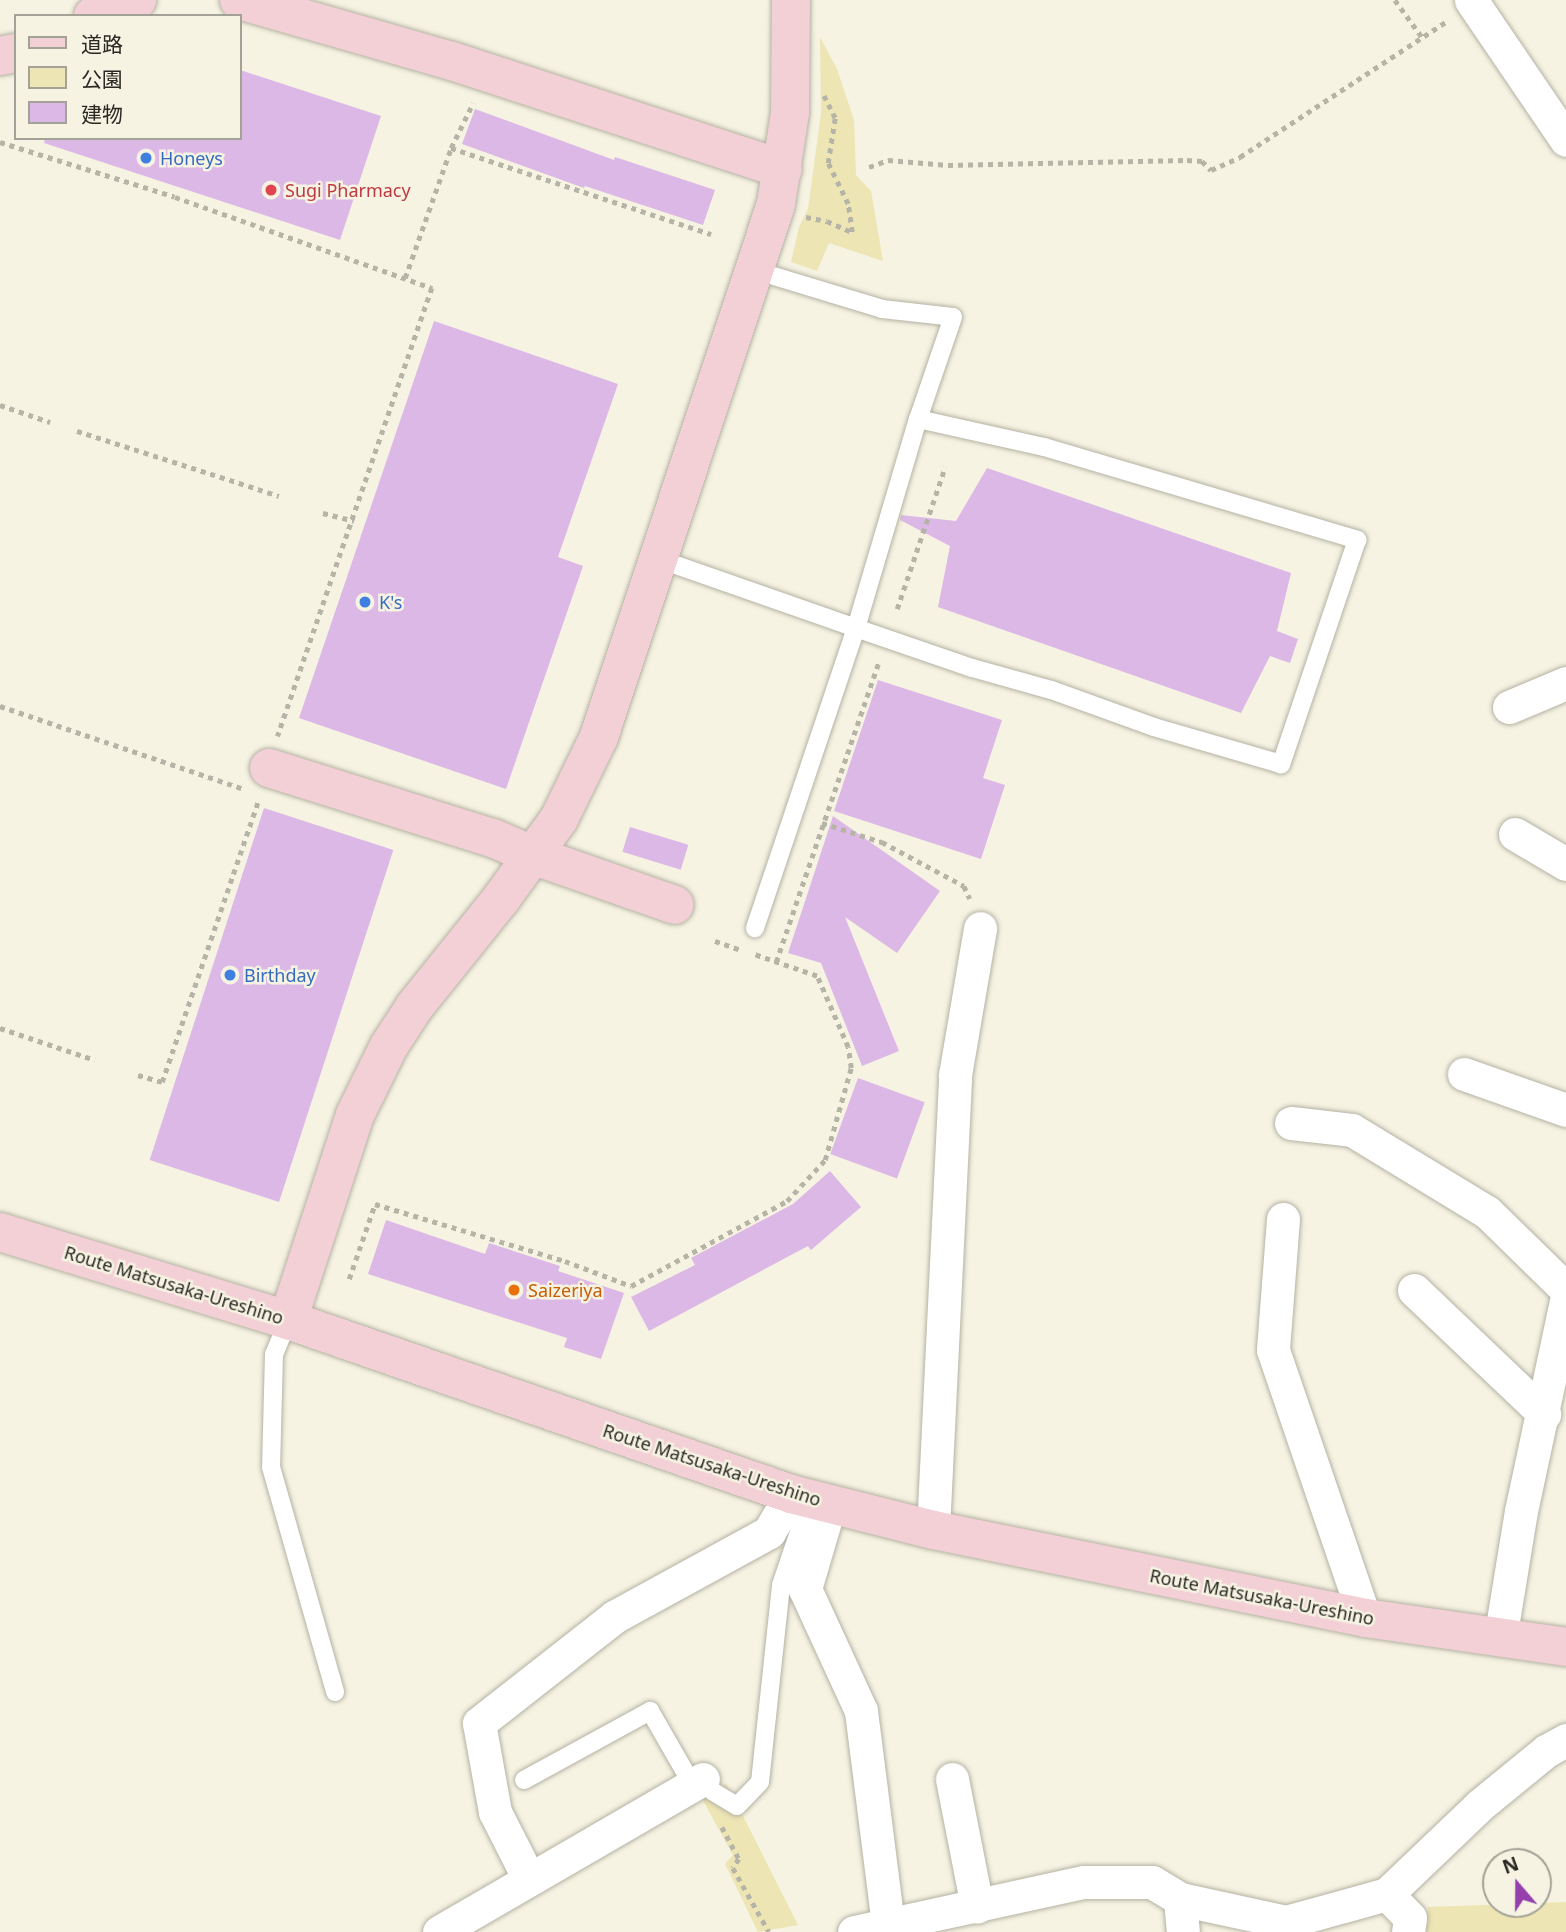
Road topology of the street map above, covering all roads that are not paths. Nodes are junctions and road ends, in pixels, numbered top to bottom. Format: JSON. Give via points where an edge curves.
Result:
{"nodes":[{"id":1,"x":137,"y":0,"type":"edge"},
{"id":2,"x":239,"y":0,"type":"edge"},
{"id":3,"x":790,"y":0,"type":"edge"},
{"id":4,"x":1472,"y":2,"type":"edge"},
{"id":5,"x":98,"y":14,"type":"edge"},
{"id":6,"x":1566,"y":140,"type":"edge"},
{"id":7,"x":783,"y":169,"type":"junction"},
{"id":8,"x":754,"y":270,"type":"junction"},
{"id":9,"x":918,"y":419,"type":"junction"},
{"id":10,"x":656,"y":558,"type":"junction"},
{"id":11,"x":856,"y":628,"type":"junction"},
{"id":12,"x":1566,"y":683,"type":"edge"},
{"id":13,"x":1509,"y":707,"type":"dead end"},
{"id":14,"x":265,"y":781,"type":"road end"},
{"id":15,"x":1515,"y":834,"type":"dead end"},
{"id":16,"x":531,"y":855,"type":"junction"},
{"id":17,"x":1566,"y":864,"type":"edge"},
{"id":18,"x":674,"y":905,"type":"dead end"},
{"id":19,"x":755,"y":928,"type":"dead end"},
{"id":20,"x":980,"y":928,"type":"road end"},
{"id":21,"x":1464,"y":1074,"type":"dead end"},
{"id":22,"x":1566,"y":1110,"type":"edge"},
{"id":23,"x":1292,"y":1123,"type":"dead end"},
{"id":24,"x":1283,"y":1219,"type":"dead end"},
{"id":25,"x":0,"y":1232,"type":"edge"},
{"id":26,"x":1566,"y":1289,"type":"edge"},
{"id":27,"x":1414,"y":1290,"type":"dead end"},
{"id":28,"x":1566,"y":1301,"type":"edge"},
{"id":29,"x":288,"y":1320,"type":"junction"},
{"id":30,"x":1544,"y":1414,"type":"junction"},
{"id":31,"x":810,"y":1499,"type":"junction"},
{"id":32,"x":933,"y":1530,"type":"junction"},
{"id":33,"x":1365,"y":1618,"type":"junction"},
{"id":34,"x":1500,"y":1639,"type":"junction"},
{"id":35,"x":1566,"y":1647,"type":"edge"},
{"id":36,"x":335,"y":1692,"type":"dead end"},
{"id":37,"x":1566,"y":1740,"type":"edge"},
{"id":38,"x":952,"y":1779,"type":"dead end"},
{"id":39,"x":524,"y":1780,"type":"dead end"},
{"id":40,"x":702,"y":1785,"type":"junction"},
{"id":41,"x":529,"y":1879,"type":"junction"},
{"id":42,"x":1387,"y":1894,"type":"junction"},
{"id":43,"x":1180,"y":1899,"type":"junction"},
{"id":44,"x":977,"y":1907,"type":"junction"},
{"id":45,"x":875,"y":1929,"type":"edge"},
{"id":46,"x":439,"y":1932,"type":"edge"},
{"id":47,"x":1182,"y":1932,"type":"edge"},
{"id":48,"x":1408,"y":1932,"type":"edge"}],
"edges":[{"from":1,"to":5,"type":"street"},
{"from":2,"to":7,"type":"street","via":[[452,61]]},
{"from":3,"to":7,"type":"street","via":[[790,112]]},
{"from":4,"to":6,"type":"street"},
{"from":7,"to":8,"type":"street"},
{"from":8,"to":9,"type":"lane","via":[[883,309],[953,317]]},
{"from":8,"to":10,"type":"street"},
{"from":9,"to":11,"type":"lane"},
{"from":9,"to":11,"type":"lane","via":[[1044,447],[1357,540],[1281,764]]},
{"from":10,"to":11,"type":"lane"},
{"from":10,"to":16,"type":"street","via":[[598,737],[559,819]]},
{"from":11,"to":19,"type":"lane"},
{"from":12,"to":13,"type":"street"},
{"from":14,"to":16,"type":"street","via":[[492,838]]},
{"from":15,"to":17,"type":"street"},
{"from":16,"to":18,"type":"street"},
{"from":16,"to":29,"type":"street","via":[[389,1046],[355,1115]]},
{"from":20,"to":32,"type":"street","via":[[955,1074]]},
{"from":21,"to":22,"type":"street"},
{"from":23,"to":26,"type":"street","via":[[1352,1130],[1487,1212]]},
{"from":24,"to":33,"type":"street","via":[[1273,1350]]},
{"from":25,"to":29,"type":"street","name":"Route Matsusaka-Ureshino"},
{"from":27,"to":30,"type":"street"},
{"from":28,"to":30,"type":"street"},
{"from":29,"to":31,"type":"street","name":"Route Matsusaka-Ureshino"},
{"from":29,"to":36,"type":"lane","via":[[274,1354],[271,1467]]},
{"from":30,"to":34,"type":"street","via":[[1521,1511]]},
{"from":31,"to":32,"type":"street","name":"Route Matsusaka-Ureshino"},
{"from":31,"to":40,"type":"lane","via":[[780,1585],[760,1782],[737,1807]]},
{"from":31,"to":41,"type":"street","via":[[769,1532],[614,1617],[479,1723],[495,1812]]},
{"from":31,"to":45,"type":"street","via":[[805,1589],[862,1711]]},
{"from":32,"to":33,"type":"street","name":"Route Matsusaka-Ureshino"},
{"from":33,"to":34,"type":"street","name":"Route Matsusaka-Ureshino"},
{"from":34,"to":35,"type":"street","name":"Route Matsusaka-Ureshino"},
{"from":37,"to":42,"type":"street","via":[[1480,1805]]},
{"from":38,"to":44,"type":"street"},
{"from":39,"to":40,"type":"lane","via":[[650,1711]]},
{"from":40,"to":41,"type":"street"},
{"from":41,"to":46,"type":"street"},
{"from":42,"to":43,"type":"street","via":[[1286,1922]]},
{"from":42,"to":48,"type":"street","via":[[1410,1918]]},
{"from":43,"to":44,"type":"street","via":[[1152,1882],[1084,1882]]},
{"from":43,"to":47,"type":"street"},
{"from":44,"to":45,"type":"street"}]}
